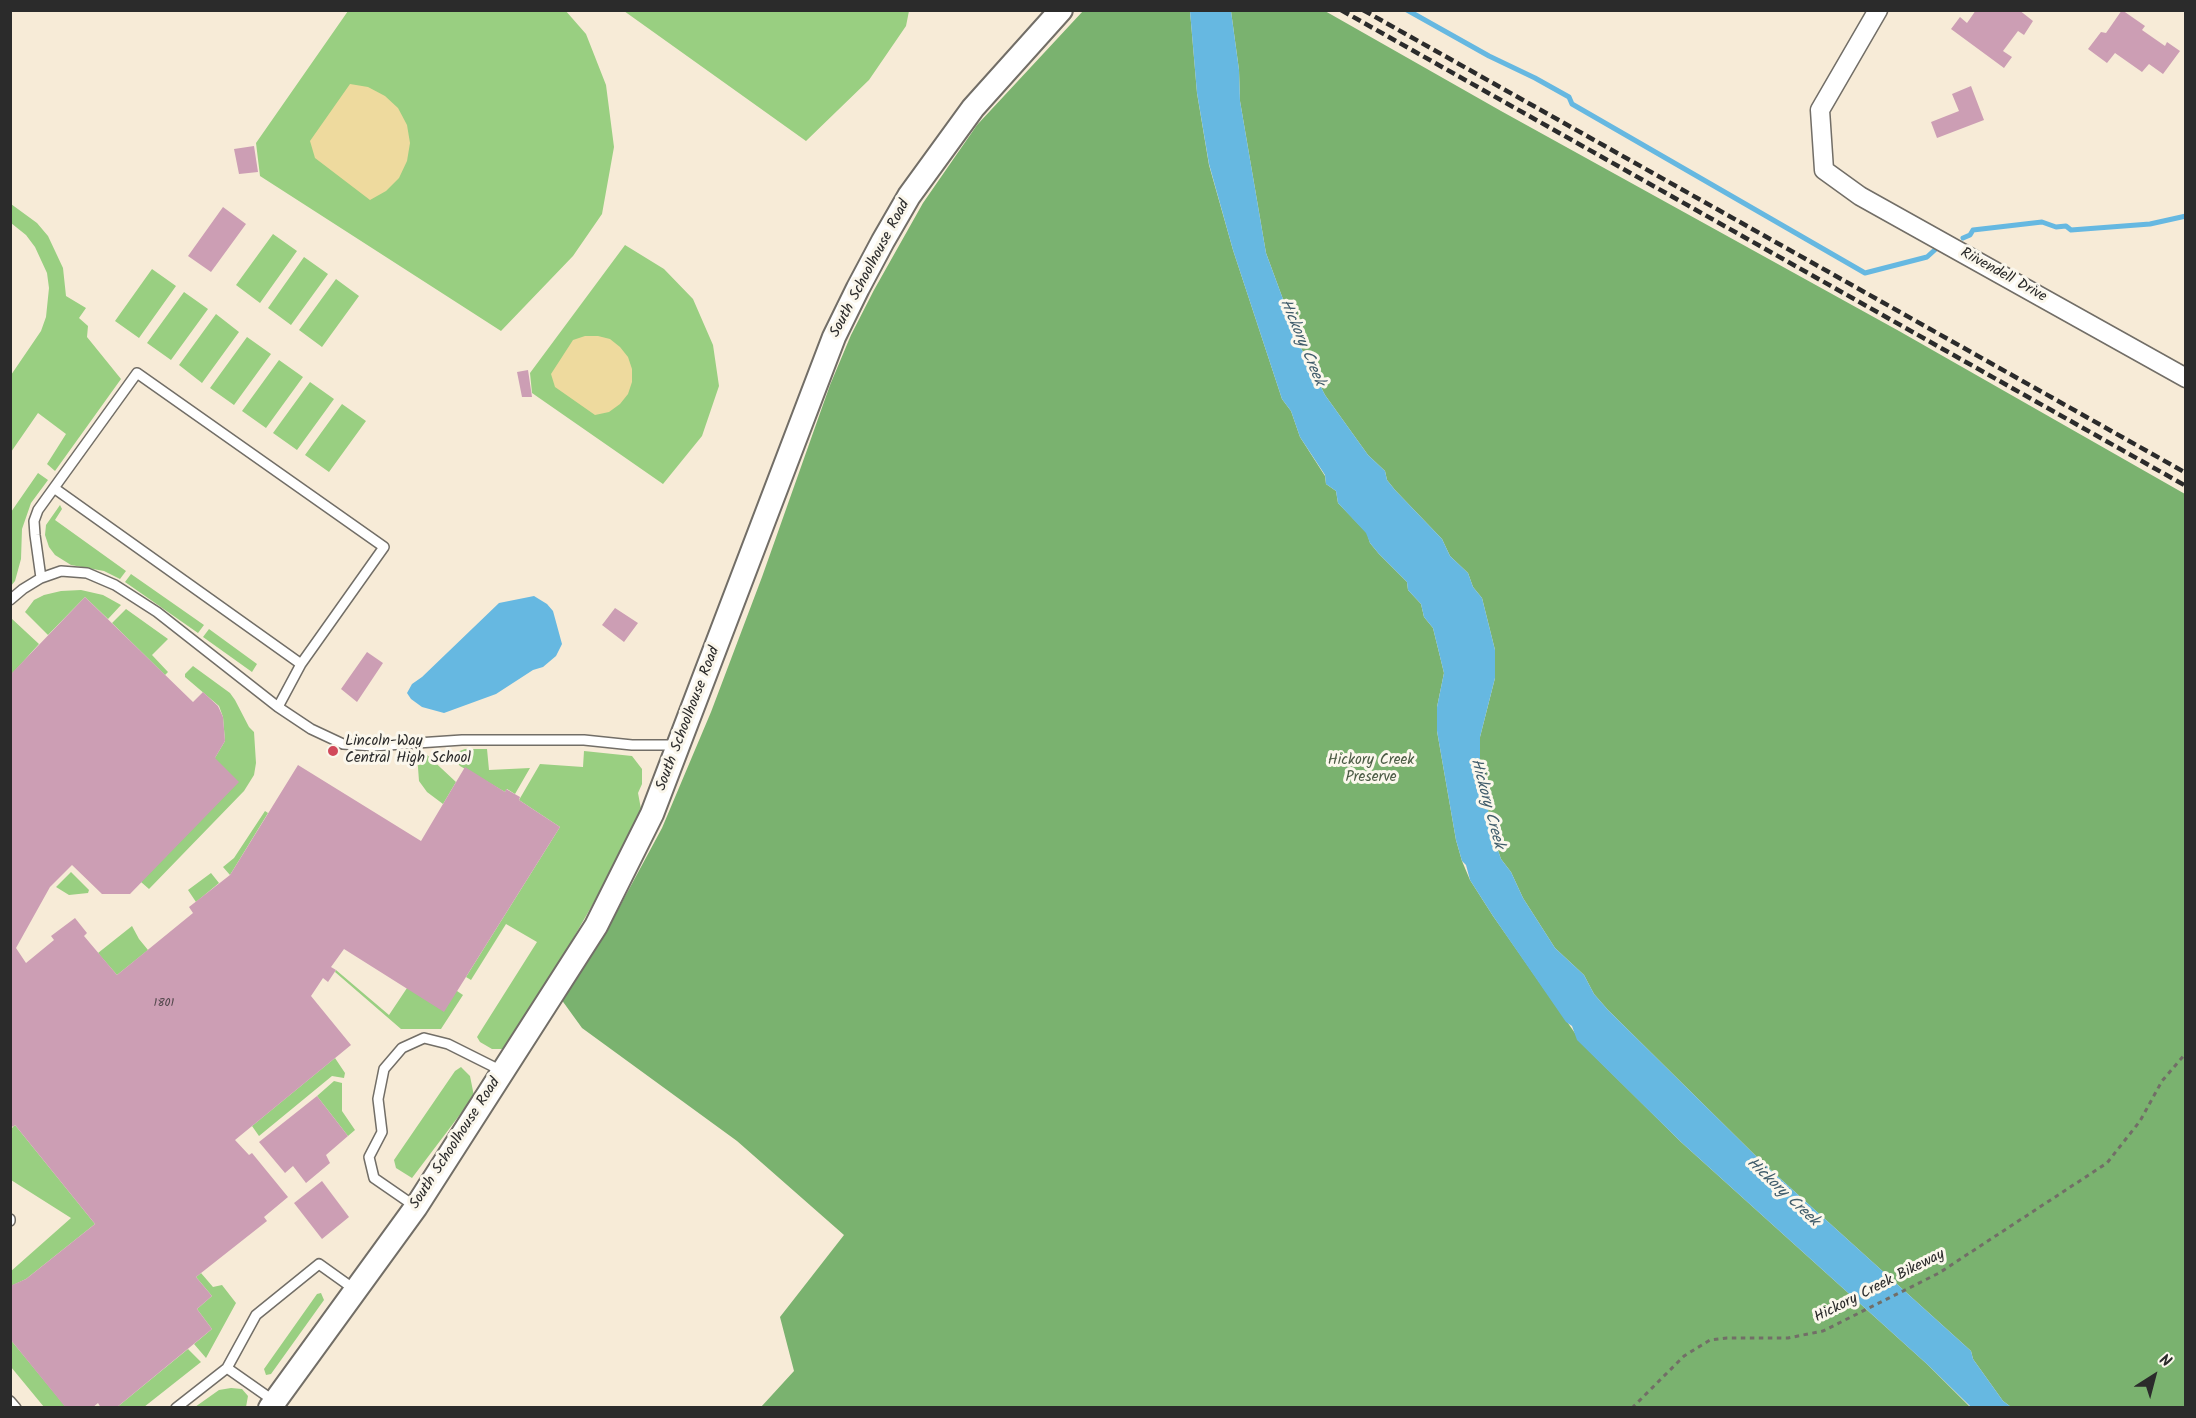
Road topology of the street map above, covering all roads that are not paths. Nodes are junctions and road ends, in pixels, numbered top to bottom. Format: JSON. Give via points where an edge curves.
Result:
{"nodes":[{"id":1,"x":1061,"y":10,"type":"edge"},
{"id":2,"x":1878,"y":10,"type":"edge"},
{"id":3,"x":2186,"y":378,"type":"edge"},
{"id":4,"x":54,"y":488,"type":"junction"},
{"id":5,"x":40,"y":578,"type":"junction"},
{"id":6,"x":10,"y":600,"type":"edge"},
{"id":7,"x":301,"y":664,"type":"junction"},
{"id":8,"x":278,"y":707,"type":"junction"},
{"id":9,"x":679,"y":745,"type":"junction"},
{"id":10,"x":502,"y":1071,"type":"junction"},
{"id":11,"x":416,"y":1207,"type":"junction"},
{"id":12,"x":354,"y":1289,"type":"junction"},
{"id":13,"x":227,"y":1368,"type":"junction"},
{"id":14,"x":10,"y":1401,"type":"edge"},
{"id":15,"x":273,"y":1404,"type":"edge"},
{"id":16,"x":16,"y":1407,"type":"edge"},
{"id":17,"x":176,"y":1407,"type":"edge"}],
"edges":[{"from":1,"to":9,"type":"street","name":"South Schoolhouse Road","via":[[973,108],[909,196],[878,250],[834,337]]},
{"from":2,"to":3,"type":"street","name":"Riivendell Drive","via":[[1820,110],[1824,170],[1860,196]]},
{"from":4,"to":5,"type":"lane","via":[[34,521]]},
{"from":4,"to":7,"type":"lane"},
{"from":4,"to":7,"type":"lane","via":[[137,373],[345,518],[384,547]]},
{"from":5,"to":6,"type":"lane"},
{"from":5,"to":8,"type":"lane","via":[[61,571],[87,573],[115,585],[157,612]]},
{"from":7,"to":8,"type":"lane"},
{"from":8,"to":9,"type":"lane","via":[[343,744],[584,740]]},
{"from":9,"to":10,"type":"street","name":"South Schoolhouse Road","via":[[652,814],[596,926]]},
{"from":10,"to":11,"type":"street","name":"South Schoolhouse Road"},
{"from":10,"to":11,"type":"lane","via":[[448,1044],[424,1038],[402,1048],[384,1069],[378,1099],[382,1132],[369,1157],[374,1178]]},
{"from":11,"to":12,"type":"street","name":"South Schoolhouse Road"},
{"from":12,"to":13,"type":"lane","via":[[319,1264],[256,1315]]},
{"from":12,"to":15,"type":"street","name":"South Schoolhouse Road"},
{"from":13,"to":15,"type":"lane"},
{"from":13,"to":17,"type":"lane"},
{"from":14,"to":16,"type":"lane"}]}
